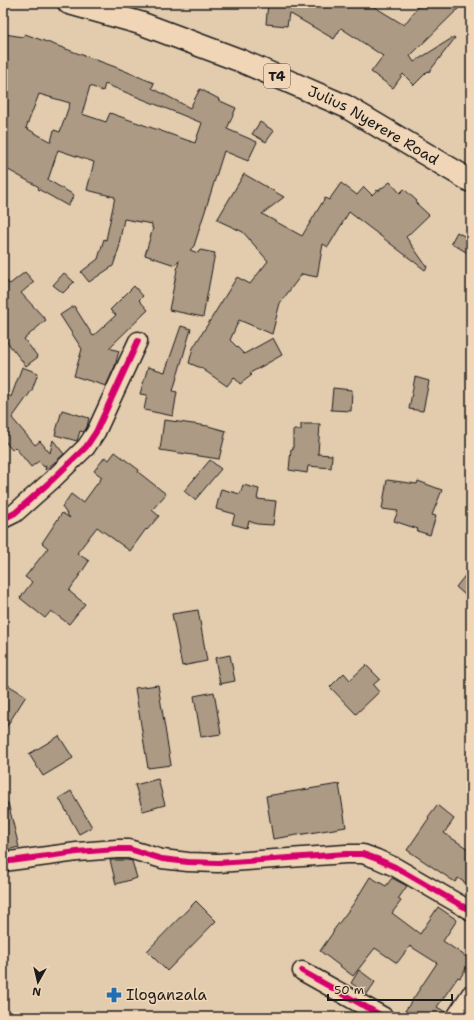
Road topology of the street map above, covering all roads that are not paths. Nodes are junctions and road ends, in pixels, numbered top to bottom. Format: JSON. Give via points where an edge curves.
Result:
{"nodes":[{"id":1,"x":69,"y":3,"type":"edge"},
{"id":2,"x":471,"y":181,"type":"edge"},
{"id":3,"x":138,"y":341,"type":"dead end"},
{"id":4,"x":3,"y":519,"type":"edge"},
{"id":5,"x":3,"y":862,"type":"edge"},
{"id":6,"x":471,"y":911,"type":"edge"},
{"id":7,"x":302,"y":971,"type":"dead end"},
{"id":8,"x":471,"y":994,"type":"edge"},
{"id":9,"x":384,"y":1017,"type":"edge"},
{"id":10,"x":456,"y":1017,"type":"edge"}],
"edges":[{"from":1,"to":2,"type":"highway","name":"Julius Nyerere Road","number":"T4","via":[[140,23],[232,57],[345,106]]},
{"from":3,"to":4,"type":"street","via":[[96,432],[86,447],[15,513]]},
{"from":5,"to":6,"type":"street","via":[[117,849],[129,849],[162,859],[218,863],[363,854],[395,867]]},
{"from":7,"to":9,"type":"street"},
{"from":8,"to":10,"type":"street"}]}
